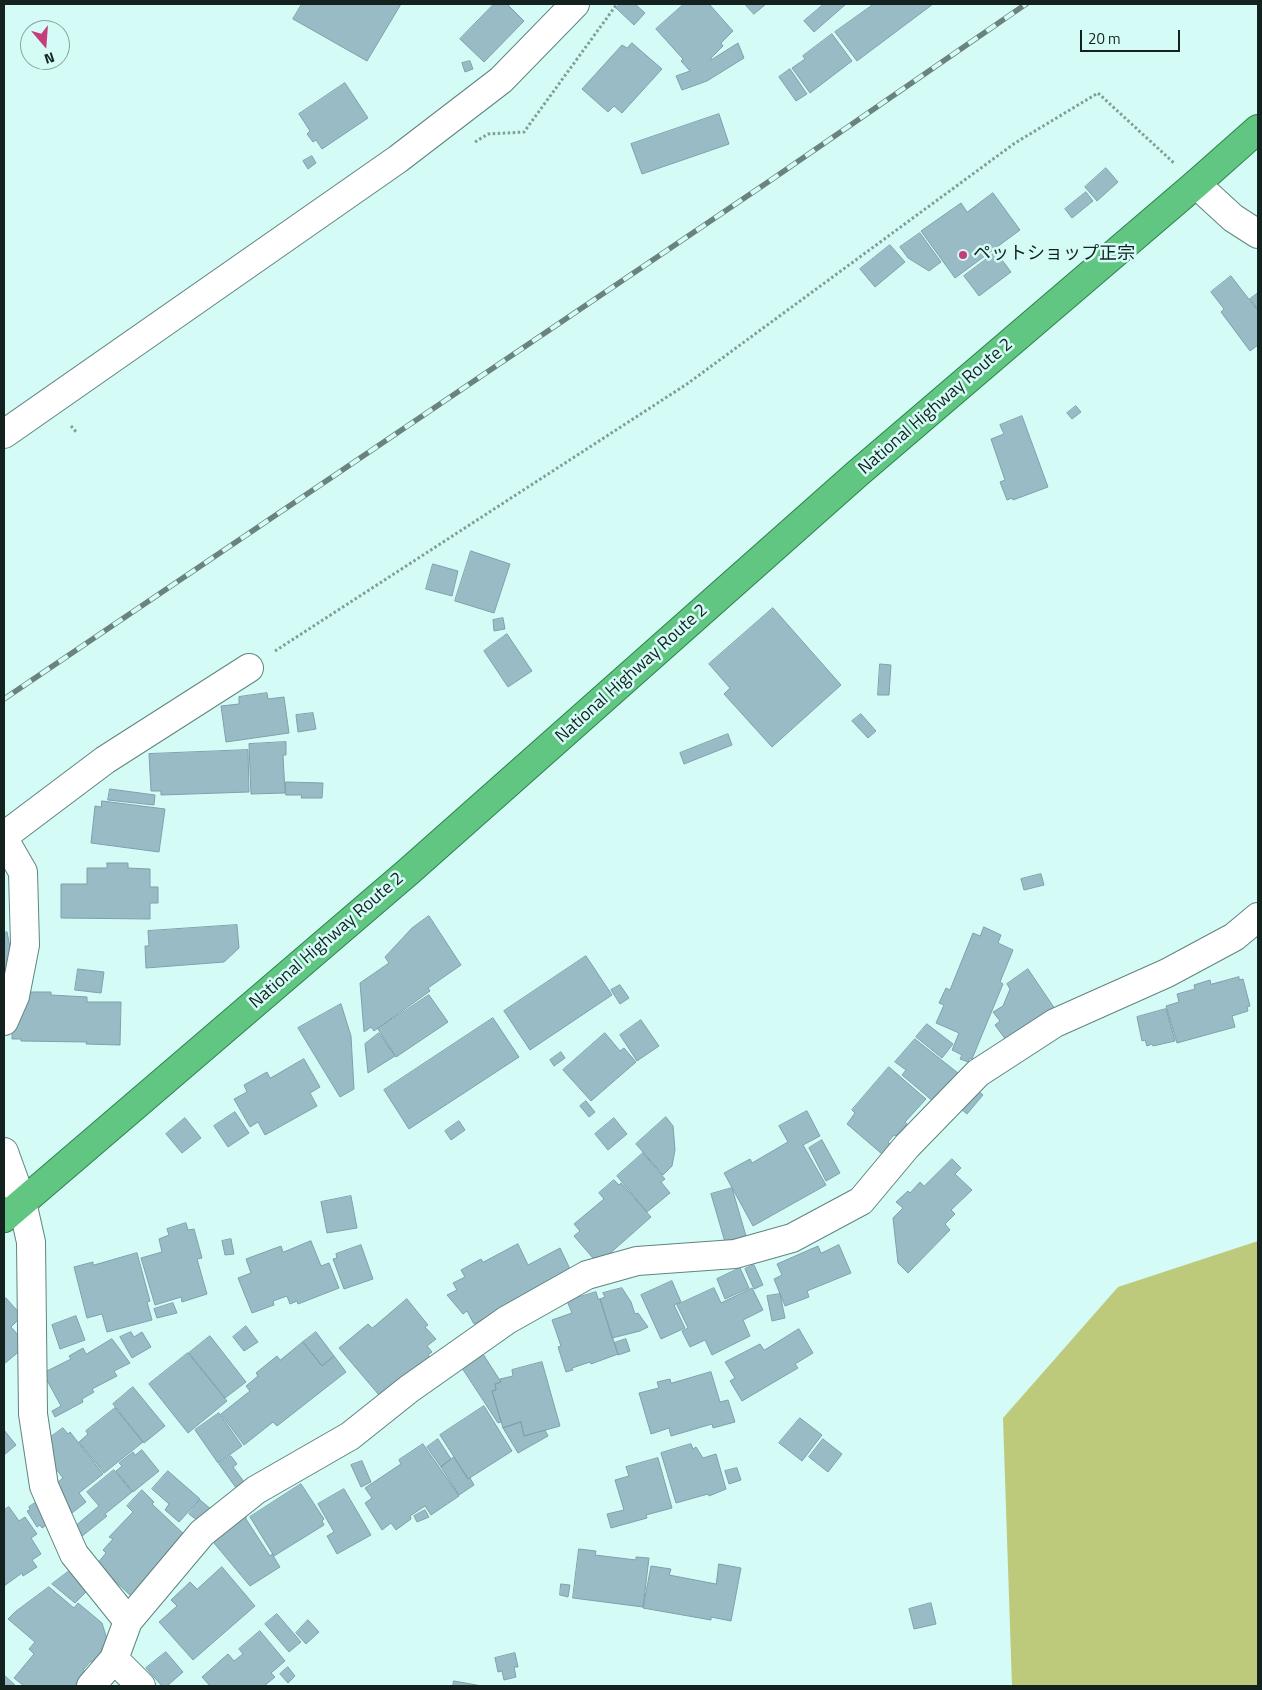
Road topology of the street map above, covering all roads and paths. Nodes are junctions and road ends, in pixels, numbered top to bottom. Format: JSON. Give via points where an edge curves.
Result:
{"nodes":[{"id":1,"x":575,"y":4,"type":"edge"},
{"id":2,"x":1258,"y":129,"type":"edge"},
{"id":3,"x":1196,"y":184,"type":"junction"},
{"id":4,"x":1258,"y":234,"type":"edge"},
{"id":5,"x":4,"y":434,"type":"edge"},
{"id":6,"x":249,"y":668,"type":"joint"},
{"id":7,"x":4,"y":838,"type":"edge"},
{"id":8,"x":1258,"y":917,"type":"edge"},
{"id":9,"x":4,"y":1021,"type":"edge"},
{"id":10,"x":4,"y":1152,"type":"edge"},
{"id":11,"x":13,"y":1210,"type":"edge"},
{"id":12,"x":128,"y":1621,"type":"junction"},
{"id":13,"x":114,"y":1659,"type":"junction"},
{"id":14,"x":91,"y":1686,"type":"edge"},
{"id":15,"x":141,"y":1686,"type":"edge"}],
"edges":[{"from":1,"to":5,"type":"street","via":[[502,80],[398,159]]},
{"from":2,"to":3,"type":"highway","name":"National Highway Route 2"},
{"from":3,"to":4,"type":"street","via":[[1233,218]]},
{"from":3,"to":6,"type":"path","via":[[1098,93],[1015,143],[687,384]]},
{"from":3,"to":11,"type":"highway","name":"National Highway Route 2","via":[[858,473],[408,872]]},
{"from":6,"to":7,"type":"street","via":[[104,760]]},
{"from":7,"to":9,"type":"street","via":[[22,872],[24,945],[15,996]]},
{"from":8,"to":12,"type":"street","via":[[1234,937],[1167,974],[1055,1023],[978,1073],[907,1146],[861,1201],[792,1238],[735,1254],[637,1260],[587,1275],[507,1320],[409,1389],[350,1436],[256,1490],[202,1533]]},
{"from":10,"to":11,"type":"street"},
{"from":11,"to":12,"type":"street","via":[[31,1242],[33,1414],[44,1486],[74,1554]]},
{"from":12,"to":13,"type":"street"},
{"from":13,"to":14,"type":"street"},
{"from":13,"to":15,"type":"street"}]}
